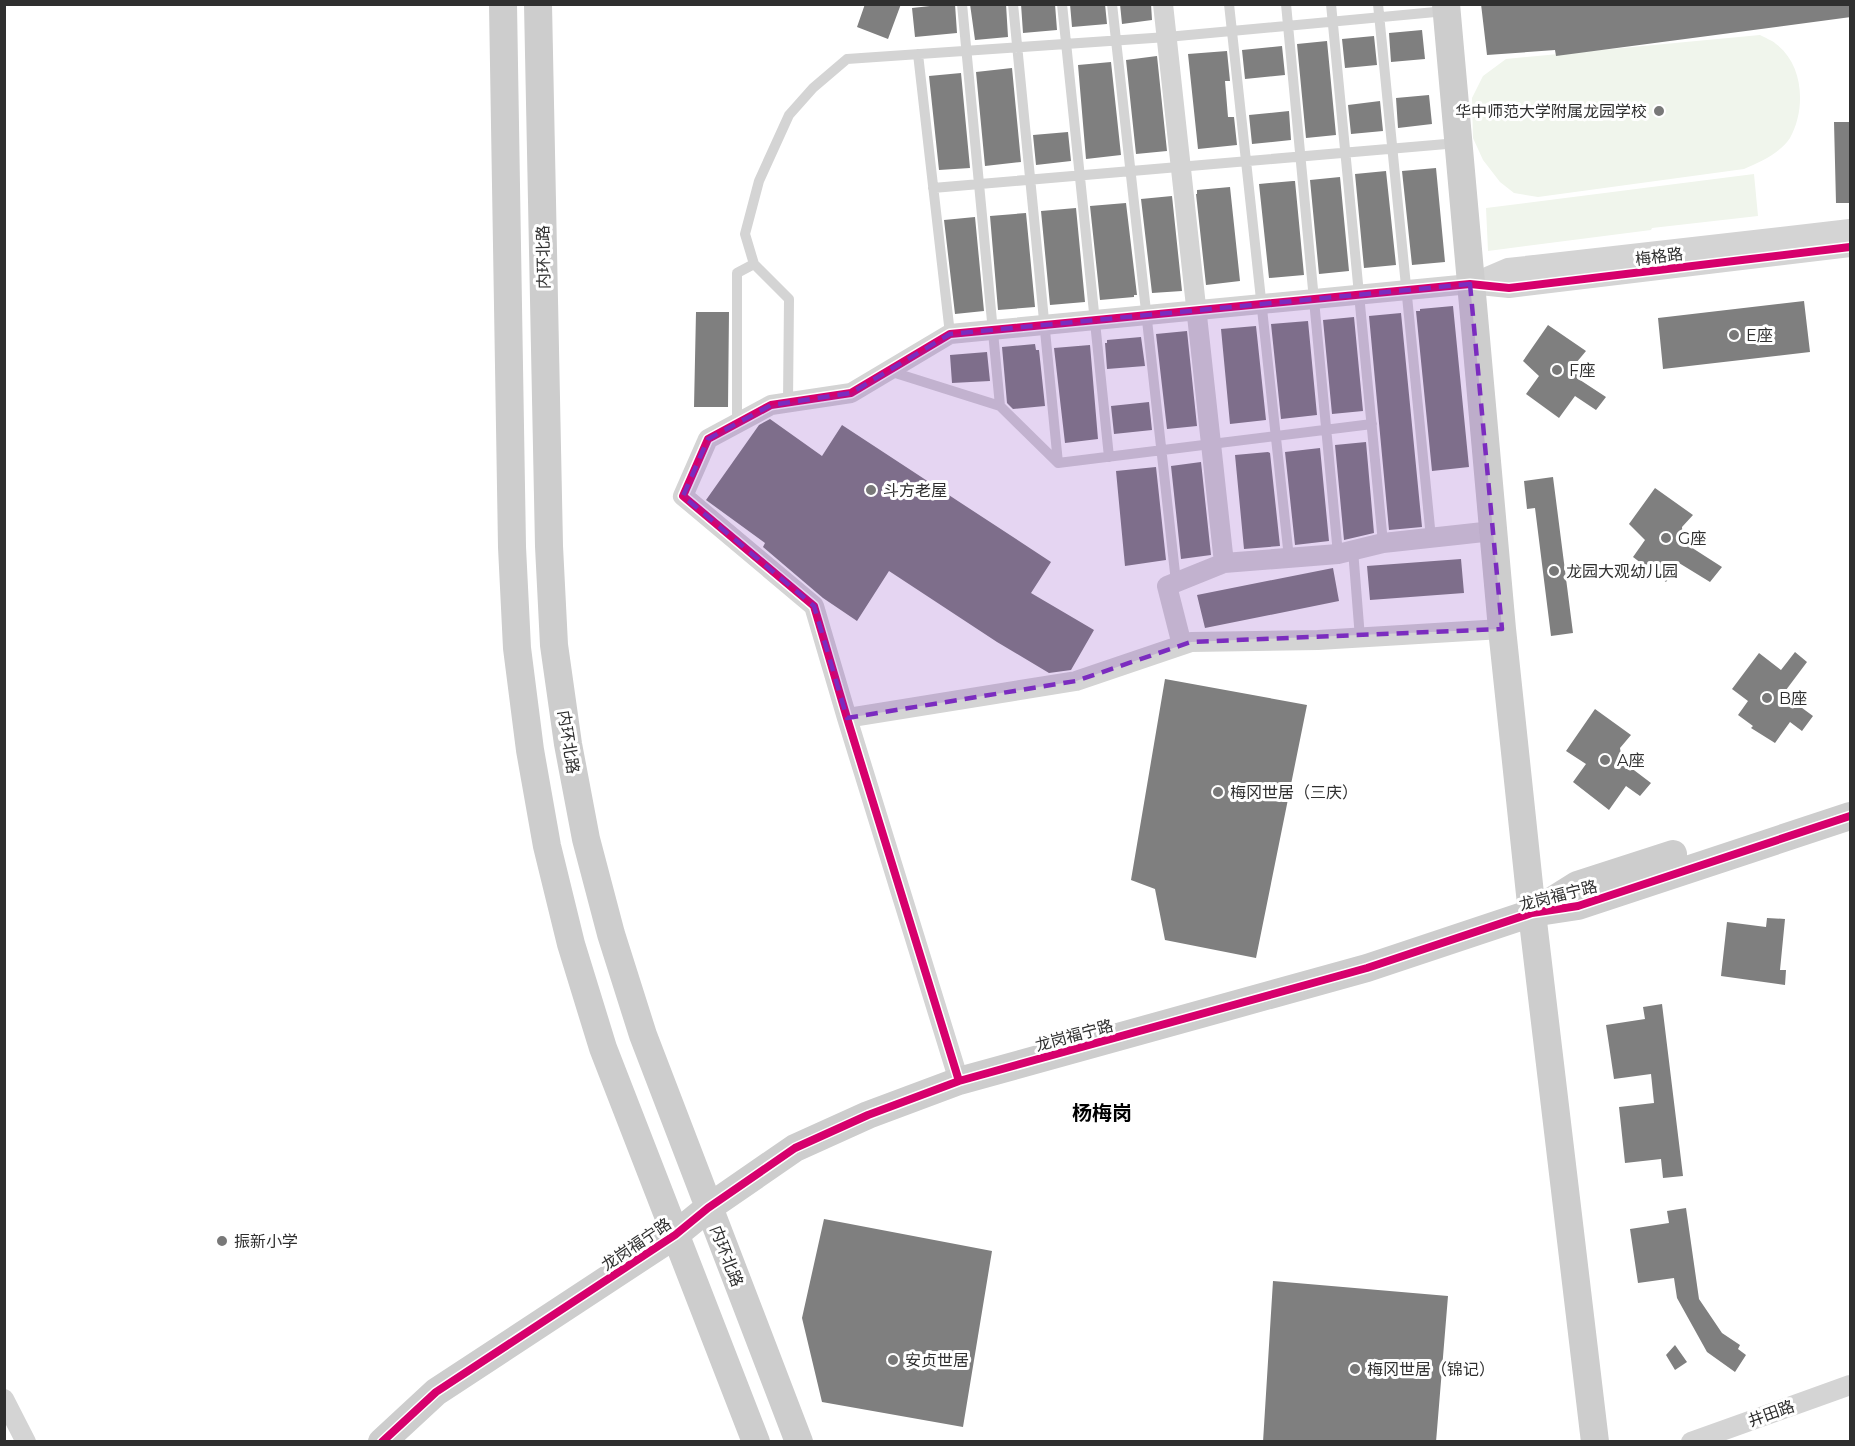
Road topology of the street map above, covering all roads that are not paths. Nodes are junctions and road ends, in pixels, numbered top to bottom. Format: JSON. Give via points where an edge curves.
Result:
{"nodes":[{"id":1,"x":503,"y":4,"type":"edge"},
{"id":2,"x":538,"y":4,"type":"edge"},
{"id":3,"x":962,"y":4,"type":"edge"},
{"id":4,"x":1013,"y":4,"type":"edge"},
{"id":5,"x":1062,"y":4,"type":"edge"},
{"id":6,"x":1112,"y":4,"type":"edge"},
{"id":7,"x":1163,"y":4,"type":"edge"},
{"id":8,"x":1229,"y":4,"type":"edge"},
{"id":9,"x":1286,"y":4,"type":"edge"},
{"id":10,"x":1331,"y":4,"type":"edge"},
{"id":11,"x":1378,"y":4,"type":"edge"},
{"id":12,"x":1446,"y":8,"type":"edge"},
{"id":13,"x":1379,"y":17,"type":"junction"},
{"id":14,"x":1332,"y":21,"type":"junction"},
{"id":15,"x":1288,"y":26,"type":"junction"},
{"id":16,"x":1232,"y":31,"type":"junction"},
{"id":17,"x":1167,"y":37,"type":"junction"},
{"id":18,"x":1116,"y":41,"type":"junction"},
{"id":19,"x":1066,"y":44,"type":"junction"},
{"id":20,"x":1018,"y":47,"type":"junction"},
{"id":21,"x":966,"y":51,"type":"junction"},
{"id":22,"x":918,"y":54,"type":"junction"},
{"id":23,"x":1458,"y":143,"type":"junction"},
{"id":24,"x":1392,"y":149,"type":"junction"},
{"id":25,"x":1345,"y":153,"type":"junction"},
{"id":26,"x":1300,"y":157,"type":"junction"},
{"id":27,"x":1246,"y":162,"type":"junction"},
{"id":28,"x":1181,"y":168,"type":"junction"},
{"id":29,"x":1131,"y":172,"type":"junction"},
{"id":30,"x":1080,"y":176,"type":"junction"},
{"id":31,"x":1030,"y":180,"type":"junction"},
{"id":32,"x":979,"y":184,"type":"junction"},
{"id":33,"x":933,"y":188,"type":"junction"},
{"id":34,"x":1851,"y":229,"type":"edge"},
{"id":35,"x":1851,"y":247,"type":"edge"},
{"id":36,"x":754,"y":264,"type":"junction"},
{"id":37,"x":1470,"y":284,"type":"junction"},
{"id":38,"x":1406,"y":290,"type":"junction"},
{"id":39,"x":1359,"y":295,"type":"junction"},
{"id":40,"x":1314,"y":299,"type":"junction"},
{"id":41,"x":1262,"y":304,"type":"junction"},
{"id":42,"x":1197,"y":310,"type":"junction"},
{"id":43,"x":1146,"y":315,"type":"junction"},
{"id":44,"x":1095,"y":320,"type":"junction"},
{"id":45,"x":1045,"y":325,"type":"junction"},
{"id":46,"x":993,"y":330,"type":"junction"},
{"id":47,"x":950,"y":334,"type":"junction"},
{"id":48,"x":888,"y":371,"type":"junction"},
{"id":49,"x":788,"y":402,"type":"junction"},
{"id":50,"x":1000,"y":406,"type":"junction"},
{"id":51,"x":737,"y":423,"type":"junction"},
{"id":52,"x":1372,"y":424,"type":"junction"},
{"id":53,"x":1326,"y":430,"type":"junction"},
{"id":54,"x":1276,"y":436,"type":"junction"},
{"id":55,"x":1212,"y":444,"type":"junction"},
{"id":56,"x":1161,"y":450,"type":"junction"},
{"id":57,"x":1109,"y":457,"type":"junction"},
{"id":58,"x":1058,"y":463,"type":"junction"},
{"id":59,"x":1493,"y":531,"type":"junction"},
{"id":60,"x":1431,"y":538,"type":"junction"},
{"id":61,"x":1383,"y":543,"type":"junction"},
{"id":62,"x":1345,"y":552,"type":"junction"},
{"id":63,"x":1289,"y":558,"type":"junction"},
{"id":64,"x":1224,"y":563,"type":"junction"},
{"id":65,"x":1176,"y":582,"type":"junction"},
{"id":66,"x":1502,"y":629,"type":"junction"},
{"id":67,"x":1360,"y":638,"type":"junction"},
{"id":68,"x":1182,"y":645,"type":"junction"},
{"id":69,"x":847,"y":718,"type":"junction"},
{"id":70,"x":1851,"y":796,"type":"edge"},
{"id":71,"x":1851,"y":816,"type":"edge"},
{"id":72,"x":1532,"y":913,"type":"junction"},
{"id":73,"x":959,"y":1081,"type":"junction"},
{"id":74,"x":708,"y":1208,"type":"junction"},
{"id":75,"x":678,"y":1242,"type":"junction"},
{"id":76,"x":1851,"y":1385,"type":"edge"},
{"id":77,"x":4,"y":1399,"type":"edge"},
{"id":78,"x":26,"y":1442,"type":"edge"},
{"id":79,"x":382,"y":1442,"type":"edge"},
{"id":80,"x":406,"y":1442,"type":"edge"},
{"id":81,"x":756,"y":1442,"type":"edge"},
{"id":82,"x":798,"y":1442,"type":"edge"},
{"id":83,"x":1595,"y":1442,"type":"edge"},
{"id":84,"x":1691,"y":1442,"type":"edge"}],
"edges":[{"from":1,"to":75,"type":"street","via":[[512,547],[517,648],[530,750],[547,846],[571,944],[603,1048]]},
{"from":2,"to":74,"type":"street","name":"内环北路","via":[[554,645],[586,839],[611,933],[643,1035]]},
{"from":3,"to":21,"type":"lane"},
{"from":4,"to":20,"type":"lane"},
{"from":5,"to":19,"type":"lane"},
{"from":6,"to":18,"type":"lane"},
{"from":7,"to":17,"type":"street"},
{"from":8,"to":16,"type":"lane"},
{"from":9,"to":15,"type":"lane"},
{"from":10,"to":14,"type":"lane"},
{"from":11,"to":13,"type":"lane"},
{"from":12,"to":13,"type":"lane"},
{"from":12,"to":23,"type":"street"},
{"from":13,"to":14,"type":"lane"},
{"from":13,"to":24,"type":"lane"},
{"from":14,"to":15,"type":"lane"},
{"from":14,"to":25,"type":"lane"},
{"from":15,"to":16,"type":"lane"},
{"from":15,"to":26,"type":"lane"},
{"from":16,"to":17,"type":"lane"},
{"from":16,"to":27,"type":"lane"},
{"from":17,"to":18,"type":"lane"},
{"from":17,"to":28,"type":"street"},
{"from":18,"to":19,"type":"lane"},
{"from":18,"to":29,"type":"lane"},
{"from":19,"to":20,"type":"lane"},
{"from":19,"to":30,"type":"lane"},
{"from":20,"to":21,"type":"lane"},
{"from":20,"to":31,"type":"lane"},
{"from":21,"to":22,"type":"lane"},
{"from":21,"to":32,"type":"lane"},
{"from":22,"to":33,"type":"lane"},
{"from":22,"to":36,"type":"lane","via":[[847,59],[789,115],[759,181],[745,234]]},
{"from":23,"to":24,"type":"lane"},
{"from":23,"to":37,"type":"street"},
{"from":24,"to":25,"type":"lane"},
{"from":24,"to":38,"type":"lane"},
{"from":25,"to":26,"type":"lane"},
{"from":25,"to":39,"type":"lane"},
{"from":26,"to":27,"type":"lane"},
{"from":26,"to":40,"type":"lane"},
{"from":27,"to":28,"type":"lane"},
{"from":27,"to":41,"type":"lane"},
{"from":28,"to":29,"type":"lane"},
{"from":28,"to":42,"type":"street"},
{"from":29,"to":30,"type":"lane"},
{"from":29,"to":43,"type":"lane"},
{"from":30,"to":31,"type":"lane"},
{"from":30,"to":44,"type":"lane"},
{"from":31,"to":32,"type":"lane"},
{"from":31,"to":45,"type":"lane"},
{"from":32,"to":33,"type":"lane"},
{"from":32,"to":46,"type":"lane"},
{"from":33,"to":47,"type":"lane"},
{"from":34,"to":37,"type":"street","name":"梅格路","via":[[1508,268]]},
{"from":35,"to":37,"type":"street","name":"梅格路","via":[[1509,288]]},
{"from":36,"to":49,"type":"lane","via":[[789,299]]},
{"from":36,"to":51,"type":"lane","via":[[736,273]]},
{"from":37,"to":38,"type":"street"},
{"from":37,"to":59,"type":"street"},
{"from":38,"to":39,"type":"street"},
{"from":38,"to":60,"type":"lane"},
{"from":39,"to":40,"type":"street"},
{"from":39,"to":52,"type":"lane"},
{"from":40,"to":41,"type":"street"},
{"from":40,"to":53,"type":"lane"},
{"from":41,"to":42,"type":"street"},
{"from":41,"to":54,"type":"lane"},
{"from":42,"to":43,"type":"street"},
{"from":42,"to":55,"type":"street"},
{"from":43,"to":44,"type":"street"},
{"from":43,"to":56,"type":"lane"},
{"from":44,"to":45,"type":"street"},
{"from":44,"to":57,"type":"lane"},
{"from":45,"to":46,"type":"street"},
{"from":45,"to":58,"type":"lane"},
{"from":46,"to":47,"type":"street"},
{"from":46,"to":50,"type":"lane"},
{"from":47,"to":48,"type":"street"},
{"from":48,"to":49,"type":"street","via":[[851,393]]},
{"from":48,"to":50,"type":"lane"},
{"from":49,"to":51,"type":"street","via":[[771,405]]},
{"from":50,"to":58,"type":"lane"},
{"from":51,"to":69,"type":"street","via":[[708,439],[683,496],[814,606]]},
{"from":52,"to":53,"type":"lane"},
{"from":52,"to":61,"type":"lane"},
{"from":53,"to":54,"type":"lane"},
{"from":53,"to":62,"type":"lane"},
{"from":54,"to":55,"type":"lane"},
{"from":54,"to":63,"type":"lane"},
{"from":55,"to":56,"type":"lane"},
{"from":55,"to":64,"type":"street"},
{"from":56,"to":57,"type":"lane"},
{"from":56,"to":65,"type":"lane"},
{"from":57,"to":58,"type":"lane"},
{"from":59,"to":60,"type":"street"},
{"from":59,"to":66,"type":"street"},
{"from":60,"to":61,"type":"street"},
{"from":61,"to":62,"type":"street"},
{"from":62,"to":63,"type":"street"},
{"from":62,"to":67,"type":"lane"},
{"from":63,"to":64,"type":"street"},
{"from":64,"to":65,"type":"street"},
{"from":65,"to":68,"type":"street","via":[[1167,586]]},
{"from":66,"to":67,"type":"street"},
{"from":66,"to":72,"type":"street"},
{"from":67,"to":68,"type":"street"},
{"from":68,"to":69,"type":"street","via":[[1076,681]]},
{"from":69,"to":73,"type":"street"},
{"from":70,"to":72,"type":"street","name":"龙岗福宁路","via":[[1577,885]]},
{"from":71,"to":72,"type":"street","name":"龙岗福宁路","via":[[1578,906]]},
{"from":72,"to":73,"type":"street","name":"龙岗福宁路","via":[[1367,968]]},
{"from":72,"to":83,"type":"street"},
{"from":73,"to":74,"type":"street","name":"龙岗福宁路","via":[[867,1115],[795,1148]]},
{"from":74,"to":75,"type":"street","name":"龙岗福宁路"},
{"from":74,"to":82,"type":"street","name":"内环北路"},
{"from":75,"to":79,"type":"street","name":"龙岗福宁路","via":[[436,1392]]},
{"from":75,"to":80,"type":"street","name":"龙岗福宁路","via":[[441,1405]]},
{"from":75,"to":81,"type":"street"},
{"from":76,"to":84,"type":"street","name":"井田路"},
{"from":77,"to":78,"type":"street"}]}
